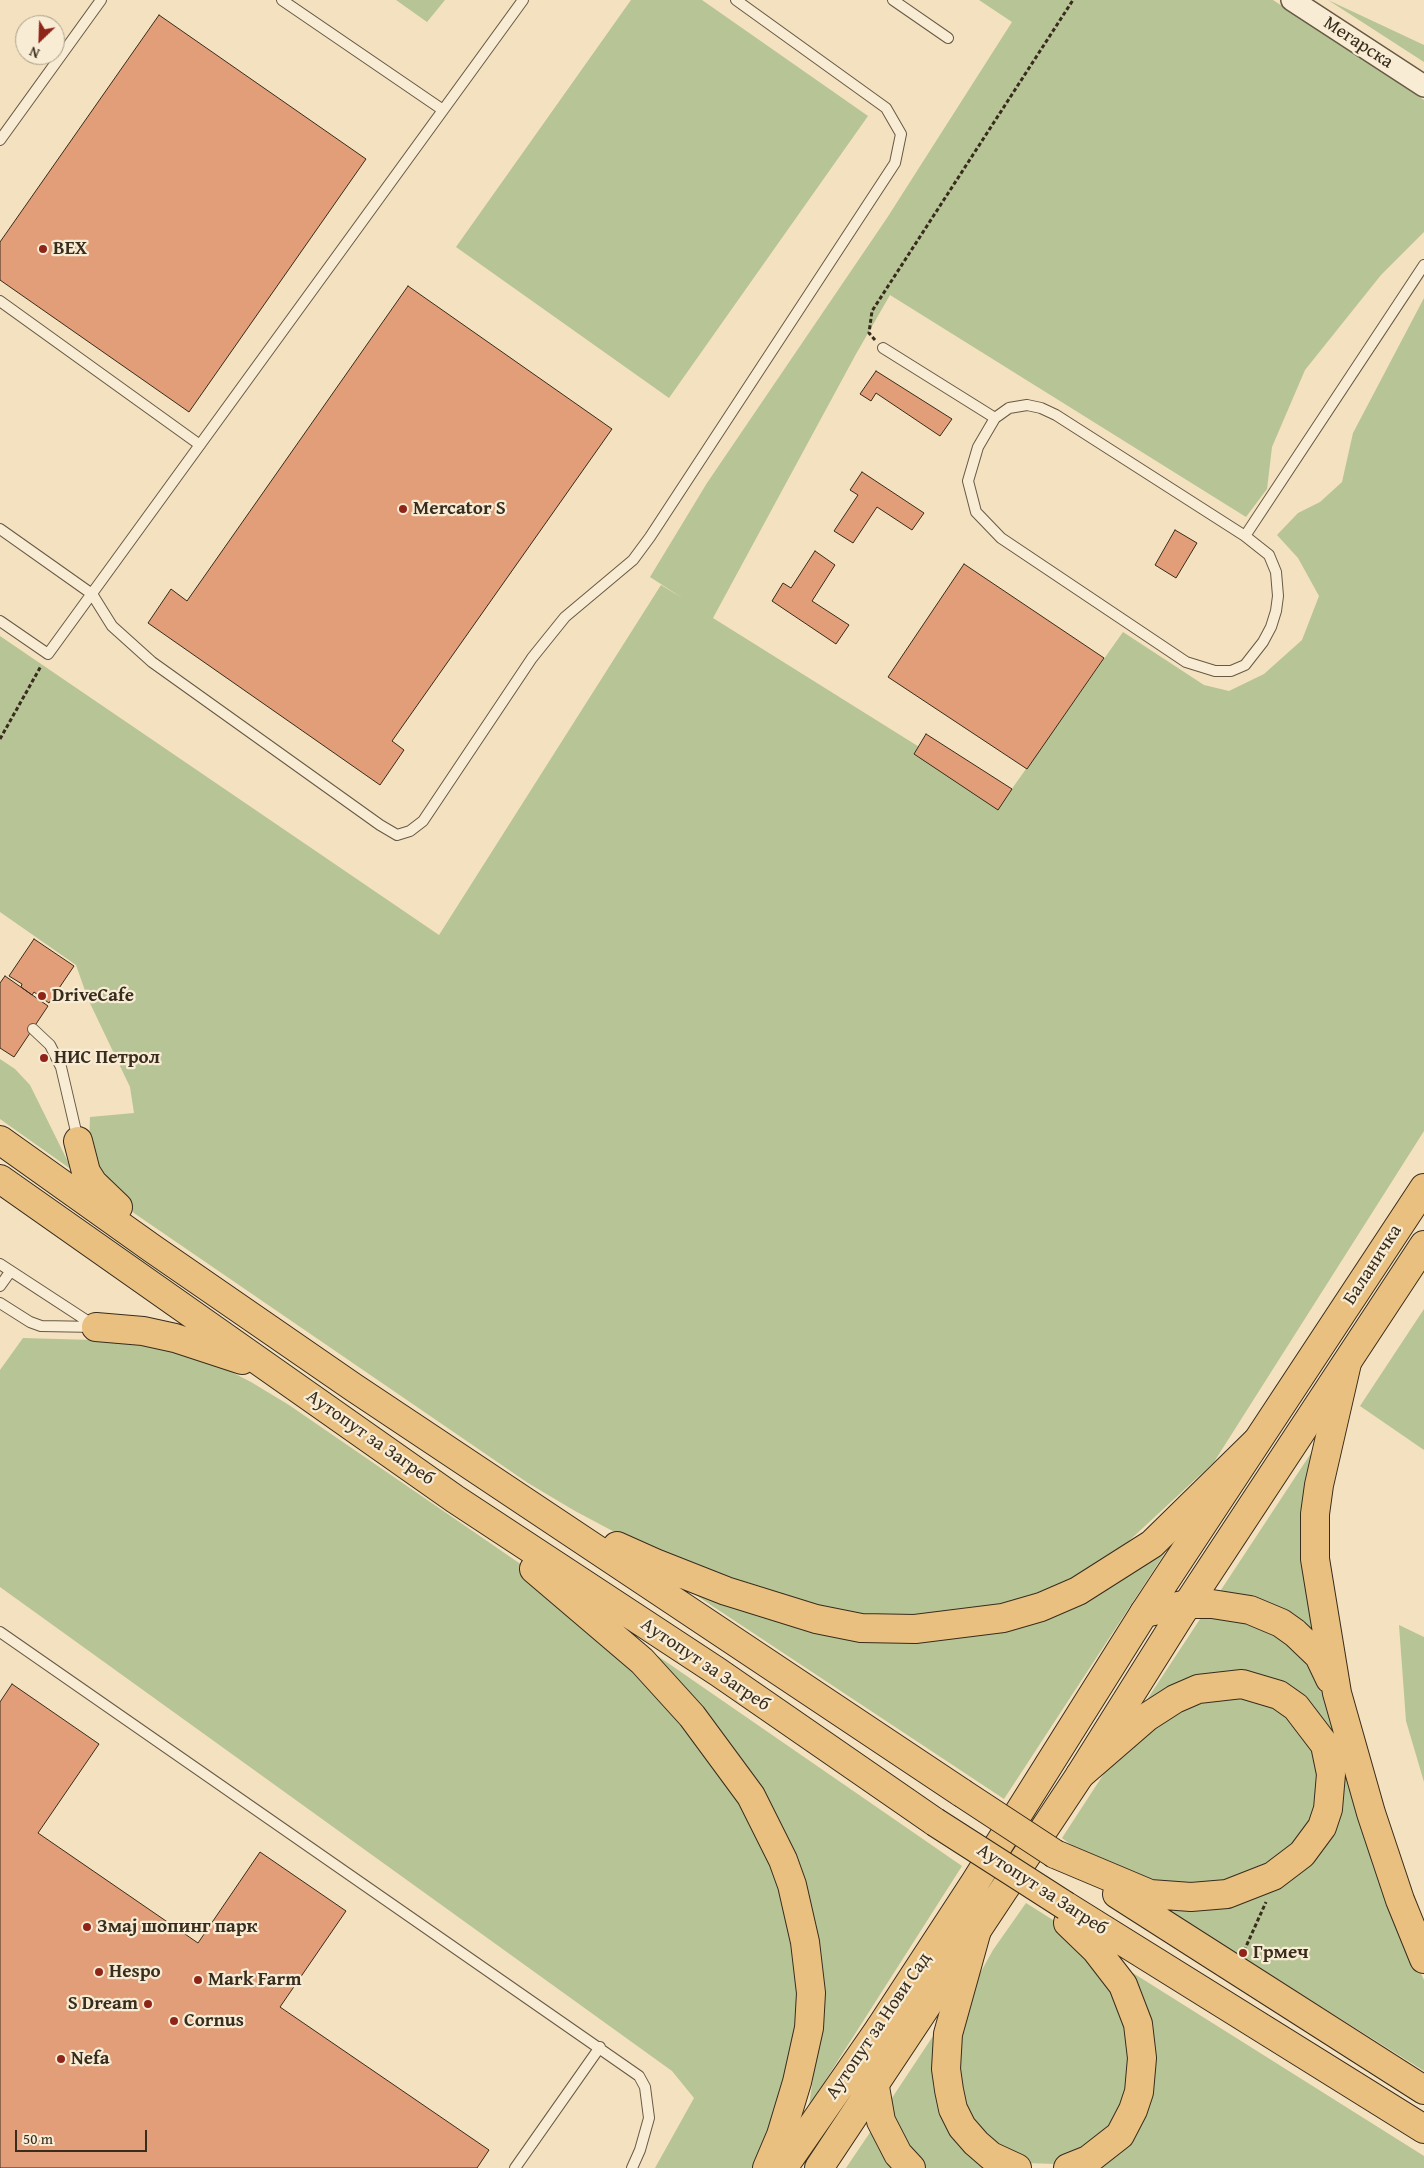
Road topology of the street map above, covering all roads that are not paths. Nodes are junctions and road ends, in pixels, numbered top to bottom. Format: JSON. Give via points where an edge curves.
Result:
{"nodes":[{"id":1,"x":102,"y":0,"type":"edge"},
{"id":2,"x":282,"y":0,"type":"edge"},
{"id":3,"x":523,"y":0,"type":"edge"},
{"id":4,"x":736,"y":0,"type":"edge"},
{"id":5,"x":893,"y":0,"type":"edge"},
{"id":6,"x":1292,"y":0,"type":"edge"},
{"id":7,"x":948,"y":38,"type":"dead end"},
{"id":8,"x":1424,"y":86,"type":"edge"},
{"id":9,"x":443,"y":110,"type":"junction"},
{"id":10,"x":0,"y":140,"type":"edge"},
{"id":11,"x":1424,"y":265,"type":"edge"},
{"id":12,"x":0,"y":301,"type":"edge"},
{"id":13,"x":883,"y":348,"type":"road end"},
{"id":14,"x":995,"y":418,"type":"junction"},
{"id":15,"x":200,"y":445,"type":"junction"},
{"id":16,"x":0,"y":529,"type":"edge"},
{"id":17,"x":1245,"y":536,"type":"junction"},
{"id":18,"x":92,"y":594,"type":"junction"},
{"id":19,"x":0,"y":621,"type":"edge"},
{"id":20,"x":33,"y":1029,"type":"dead end"},
{"id":21,"x":0,"y":1140,"type":"edge"},
{"id":22,"x":78,"y":1140,"type":"joint"},
{"id":23,"x":0,"y":1179,"type":"edge"},
{"id":24,"x":1424,"y":1188,"type":"edge"},
{"id":25,"x":1390,"y":1240,"type":"junction"},
{"id":26,"x":153,"y":1249,"type":"junction"},
{"id":27,"x":1420,"y":1251,"type":"edge"},
{"id":28,"x":0,"y":1264,"type":"edge"},
{"id":29,"x":10,"y":1272,"type":"junction"},
{"id":30,"x":0,"y":1286,"type":"edge"},
{"id":31,"x":0,"y":1303,"type":"edge"},
{"id":32,"x":96,"y":1327,"type":"junction"},
{"id":33,"x":1347,"y":1363,"type":"junction"},
{"id":34,"x":276,"y":1372,"type":"junction"},
{"id":35,"x":1256,"y":1442,"type":"junction"},
{"id":36,"x":455,"y":1498,"type":"junction"},
{"id":37,"x":534,"y":1507,"type":"junction"},
{"id":38,"x":1188,"y":1604,"type":"junction"},
{"id":39,"x":1144,"y":1613,"type":"junction"},
{"id":40,"x":0,"y":1632,"type":"edge"},
{"id":41,"x":1337,"y":1693,"type":"junction"},
{"id":42,"x":1080,"y":1775,"type":"junction"},
{"id":43,"x":1055,"y":1854,"type":"junction"},
{"id":44,"x":1067,"y":1915,"type":"junction"},
{"id":45,"x":977,"y":1930,"type":"junction"},
{"id":46,"x":1424,"y":1959,"type":"edge"},
{"id":47,"x":880,"y":2028,"type":"junction"},
{"id":48,"x":600,"y":2047,"type":"junction"},
{"id":49,"x":875,"y":2087,"type":"junction"},
{"id":50,"x":1424,"y":2090,"type":"edge"},
{"id":51,"x":1424,"y":2129,"type":"edge"},
{"id":52,"x":515,"y":2168,"type":"edge"},
{"id":53,"x":632,"y":2168,"type":"edge"},
{"id":54,"x":767,"y":2168,"type":"edge"},
{"id":55,"x":783,"y":2168,"type":"edge"},
{"id":56,"x":819,"y":2168,"type":"edge"},
{"id":57,"x":911,"y":2168,"type":"edge"},
{"id":58,"x":1017,"y":2168,"type":"edge"},
{"id":59,"x":1068,"y":2168,"type":"edge"}],
"edges":[{"from":1,"to":10,"type":"lane"},
{"from":2,"to":9,"type":"lane"},
{"from":3,"to":9,"type":"lane"},
{"from":4,"to":18,"type":"lane","via":[[886,108],[901,134],[895,163],[650,537],[633,560],[566,616],[532,658],[423,821],[410,831],[397,835],[380,824],[152,662],[112,626]]},
{"from":5,"to":7,"type":"lane"},
{"from":6,"to":8,"type":"street","name":"Мегарска"},
{"from":9,"to":15,"type":"lane"},
{"from":11,"to":17,"type":"lane"},
{"from":12,"to":15,"type":"lane"},
{"from":13,"to":14,"type":"lane"},
{"from":14,"to":17,"type":"lane","via":[[1009,408],[1027,405],[1056,415]]},
{"from":14,"to":17,"type":"lane","via":[[978,447],[968,481],[976,512],[1001,538],[1198,667],[1231,671],[1245,665],[1271,627],[1278,596],[1276,572],[1269,555]]},
{"from":15,"to":18,"type":"lane"},
{"from":16,"to":18,"type":"lane"},
{"from":18,"to":19,"type":"lane","via":[[48,654]]},
{"from":20,"to":22,"type":"lane","via":[[50,1045],[61,1067]]},
{"from":21,"to":26,"type":"main road","name":"Аутопут за Загреб"},
{"from":22,"to":26,"type":"main road","via":[[86,1172],[93,1183]]},
{"from":23,"to":34,"type":"main road","name":"Аутопут за Загреб"},
{"from":24,"to":25,"type":"main road","name":"Баланичка"},
{"from":25,"to":27,"type":"main road"},
{"from":25,"to":35,"type":"main road","name":"Баланичка"},
{"from":26,"to":37,"type":"main road","name":"Аутопут за Загреб"},
{"from":27,"to":33,"type":"main road","name":"Баланичка"},
{"from":28,"to":29,"type":"lane"},
{"from":29,"to":30,"type":"lane"},
{"from":29,"to":32,"type":"lane"},
{"from":31,"to":32,"type":"lane","via":[[41,1326]]},
{"from":32,"to":34,"type":"main road","via":[[144,1331],[175,1338]]},
{"from":33,"to":38,"type":"main road","name":"Баланичка"},
{"from":33,"to":41,"type":"main road","via":[[1319,1485],[1314,1532],[1315,1559]]},
{"from":34,"to":36,"type":"main road","name":"Аутопут за Загреб"},
{"from":35,"to":37,"type":"main road","via":[[1152,1544],[1078,1590],[1041,1607],[1003,1618],[915,1629],[861,1628],[775,1607],[655,1563]]},
{"from":35,"to":39,"type":"main road","name":"Аутопут за Нови Сад"},
{"from":36,"to":44,"type":"main road","name":"Аутопут за Загреб","bridge":true,"via":[[1001,1864]]},
{"from":36,"to":54,"type":"main road","via":[[514,1553],[642,1661],[738,1776],[774,1839],[792,1886],[802,1925],[810,1993],[809,2028],[800,2073],[781,2136]]},
{"from":37,"to":43,"type":"main road","name":"Аутопут за Загреб","bridge":true},
{"from":38,"to":39,"type":"main road"},
{"from":38,"to":41,"type":"main road","via":[[1234,1606],[1281,1623],[1319,1656]]},
{"from":38,"to":42,"type":"main road","name":"Баланичка"},
{"from":39,"to":47,"type":"main road","name":"Аутопут за Нови Сад"},
{"from":40,"to":48,"type":"lane"},
{"from":41,"to":46,"type":"main road","via":[[1400,1900]]},
{"from":42,"to":43,"type":"main road","via":[[1147,1717],[1175,1699],[1198,1690],[1242,1684],[1279,1695],[1309,1720],[1330,1759],[1331,1792],[1322,1827],[1302,1854],[1273,1876],[1227,1894],[1191,1897],[1150,1894]]},
{"from":42,"to":45,"type":"main road","name":"Аутопут за Нови Сад"},
{"from":43,"to":50,"type":"main road","name":"Аутопут за Загреб"},
{"from":44,"to":51,"type":"main road","name":"Аутопут за Загреб"},
{"from":44,"to":59,"type":"main road","via":[[1123,1984],[1138,2024],[1142,2058],[1139,2092],[1120,2135],[1088,2160]]},
{"from":45,"to":49,"type":"main road","name":"Аутопут за Нови Сад"},
{"from":45,"to":58,"type":"main road","via":[[948,2034],[946,2069],[949,2090],[953,2109],[962,2127],[991,2156]]},
{"from":47,"to":49,"type":"main road","via":[[880,2059]]},
{"from":47,"to":55,"type":"main road","name":"Аутопут за Нови Сад"},
{"from":48,"to":52,"type":"lane"},
{"from":48,"to":53,"type":"lane","via":[[639,2076],[645,2087],[649,2118]]},
{"from":49,"to":56,"type":"main road","name":"Аутопут за Нови Сад"},
{"from":49,"to":57,"type":"main road","via":[[881,2121],[898,2154]]}]}
